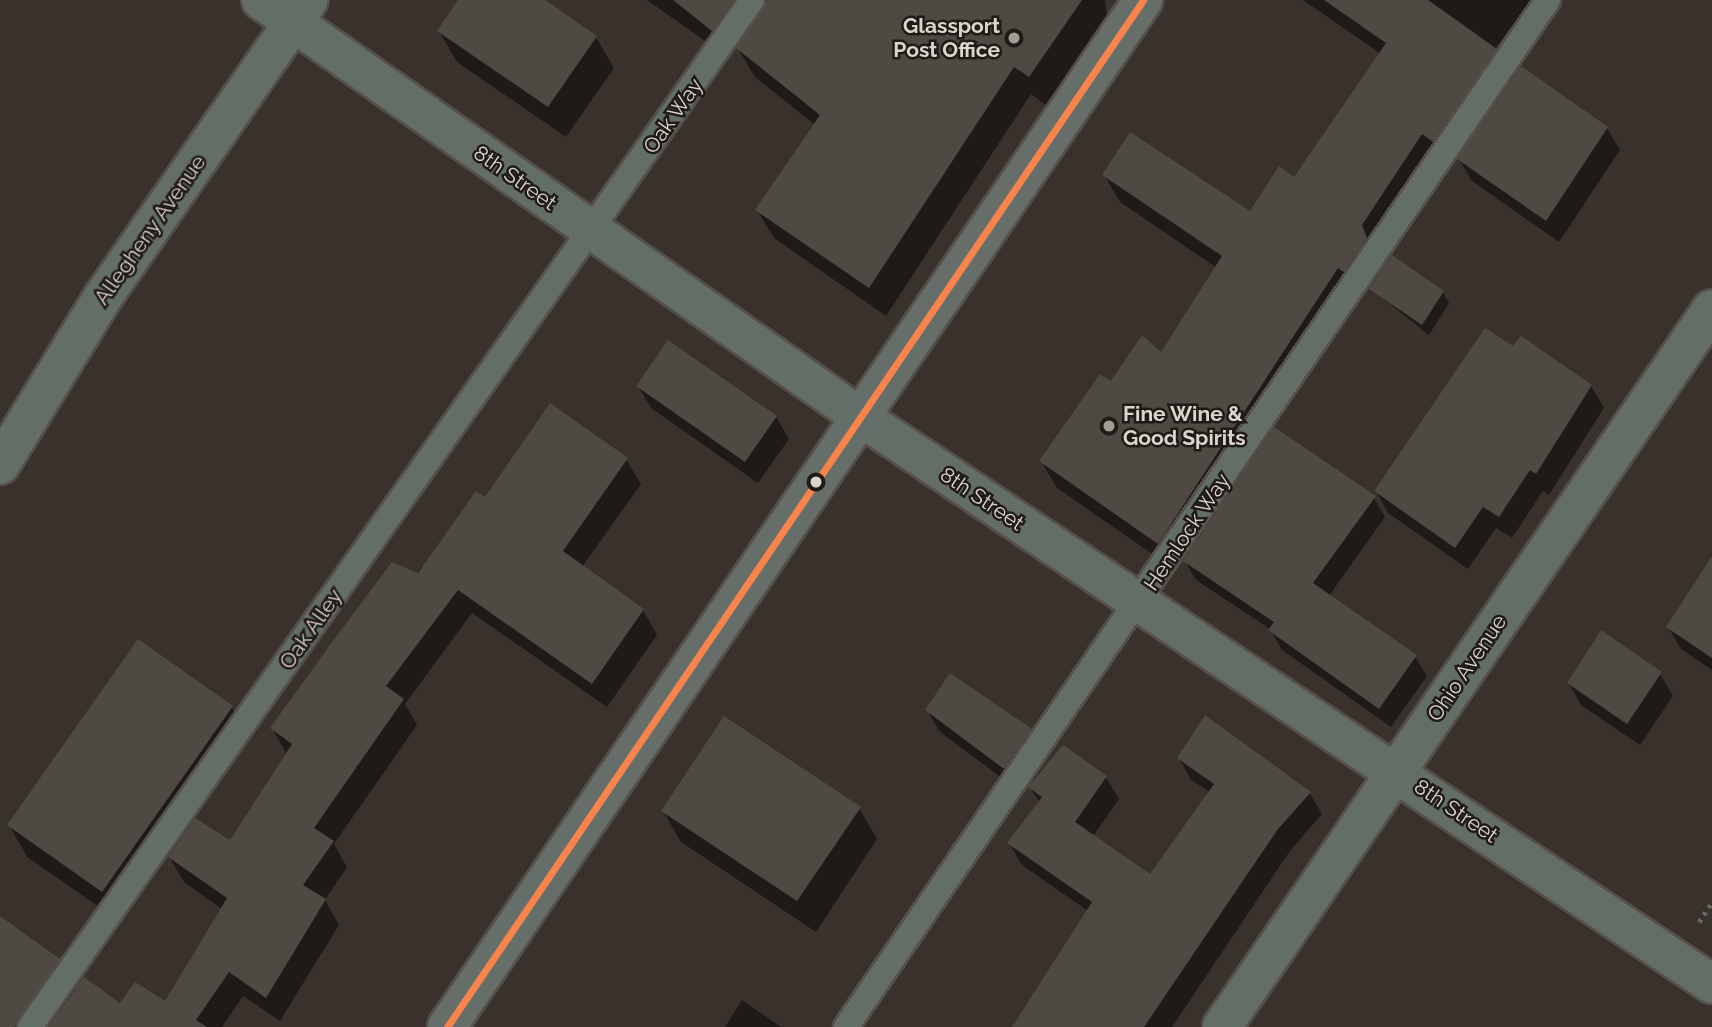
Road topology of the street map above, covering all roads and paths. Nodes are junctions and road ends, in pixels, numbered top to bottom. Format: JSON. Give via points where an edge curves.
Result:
{"nodes":[{"id":1,"x":261,"y":0,"type":"edge"},
{"id":2,"x":752,"y":0,"type":"edge"},
{"id":3,"x":1143,"y":0,"type":"edge"},
{"id":4,"x":1548,"y":0,"type":"edge"},
{"id":5,"x":301,"y":11,"type":"edge"},
{"id":6,"x":593,"y":232,"type":"junction"},
{"id":7,"x":1712,"y":309,"type":"edge"},
{"id":8,"x":862,"y":418,"type":"junction"},
{"id":9,"x":0,"y":465,"type":"edge"},
{"id":10,"x":1138,"y":604,"type":"junction"},
{"id":11,"x":1396,"y":771,"type":"junction"},
{"id":12,"x":1712,"y":984,"type":"edge"},
{"id":13,"x":30,"y":1027,"type":"edge"},
{"id":14,"x":447,"y":1027,"type":"edge"},
{"id":15,"x":846,"y":1027,"type":"edge"},
{"id":16,"x":1222,"y":1027,"type":"edge"}],
"edges":[{"from":1,"to":5,"type":"street","name":"8th Street"},
{"from":2,"to":6,"type":"lane","name":"Oak Way"},
{"from":3,"to":8,"type":"main road"},
{"from":4,"to":10,"type":"lane","name":"Hemlock Way"},
{"from":5,"to":6,"type":"street","name":"8th Street"},
{"from":5,"to":9,"type":"street","name":"Allegheny Avenue","via":[[103,297]]},
{"from":6,"to":8,"type":"street","name":"8th Street"},
{"from":6,"to":13,"type":"lane","name":"Oak Alley"},
{"from":7,"to":11,"type":"street","name":"Ohio Avenue"},
{"from":8,"to":10,"type":"street","name":"8th Street"},
{"from":8,"to":14,"type":"main road"},
{"from":10,"to":11,"type":"street","name":"8th Street"},
{"from":10,"to":15,"type":"lane","name":"Hemlock Way"},
{"from":11,"to":12,"type":"street","name":"8th Street"},
{"from":11,"to":16,"type":"street","name":"Ohio Avenue"}]}
